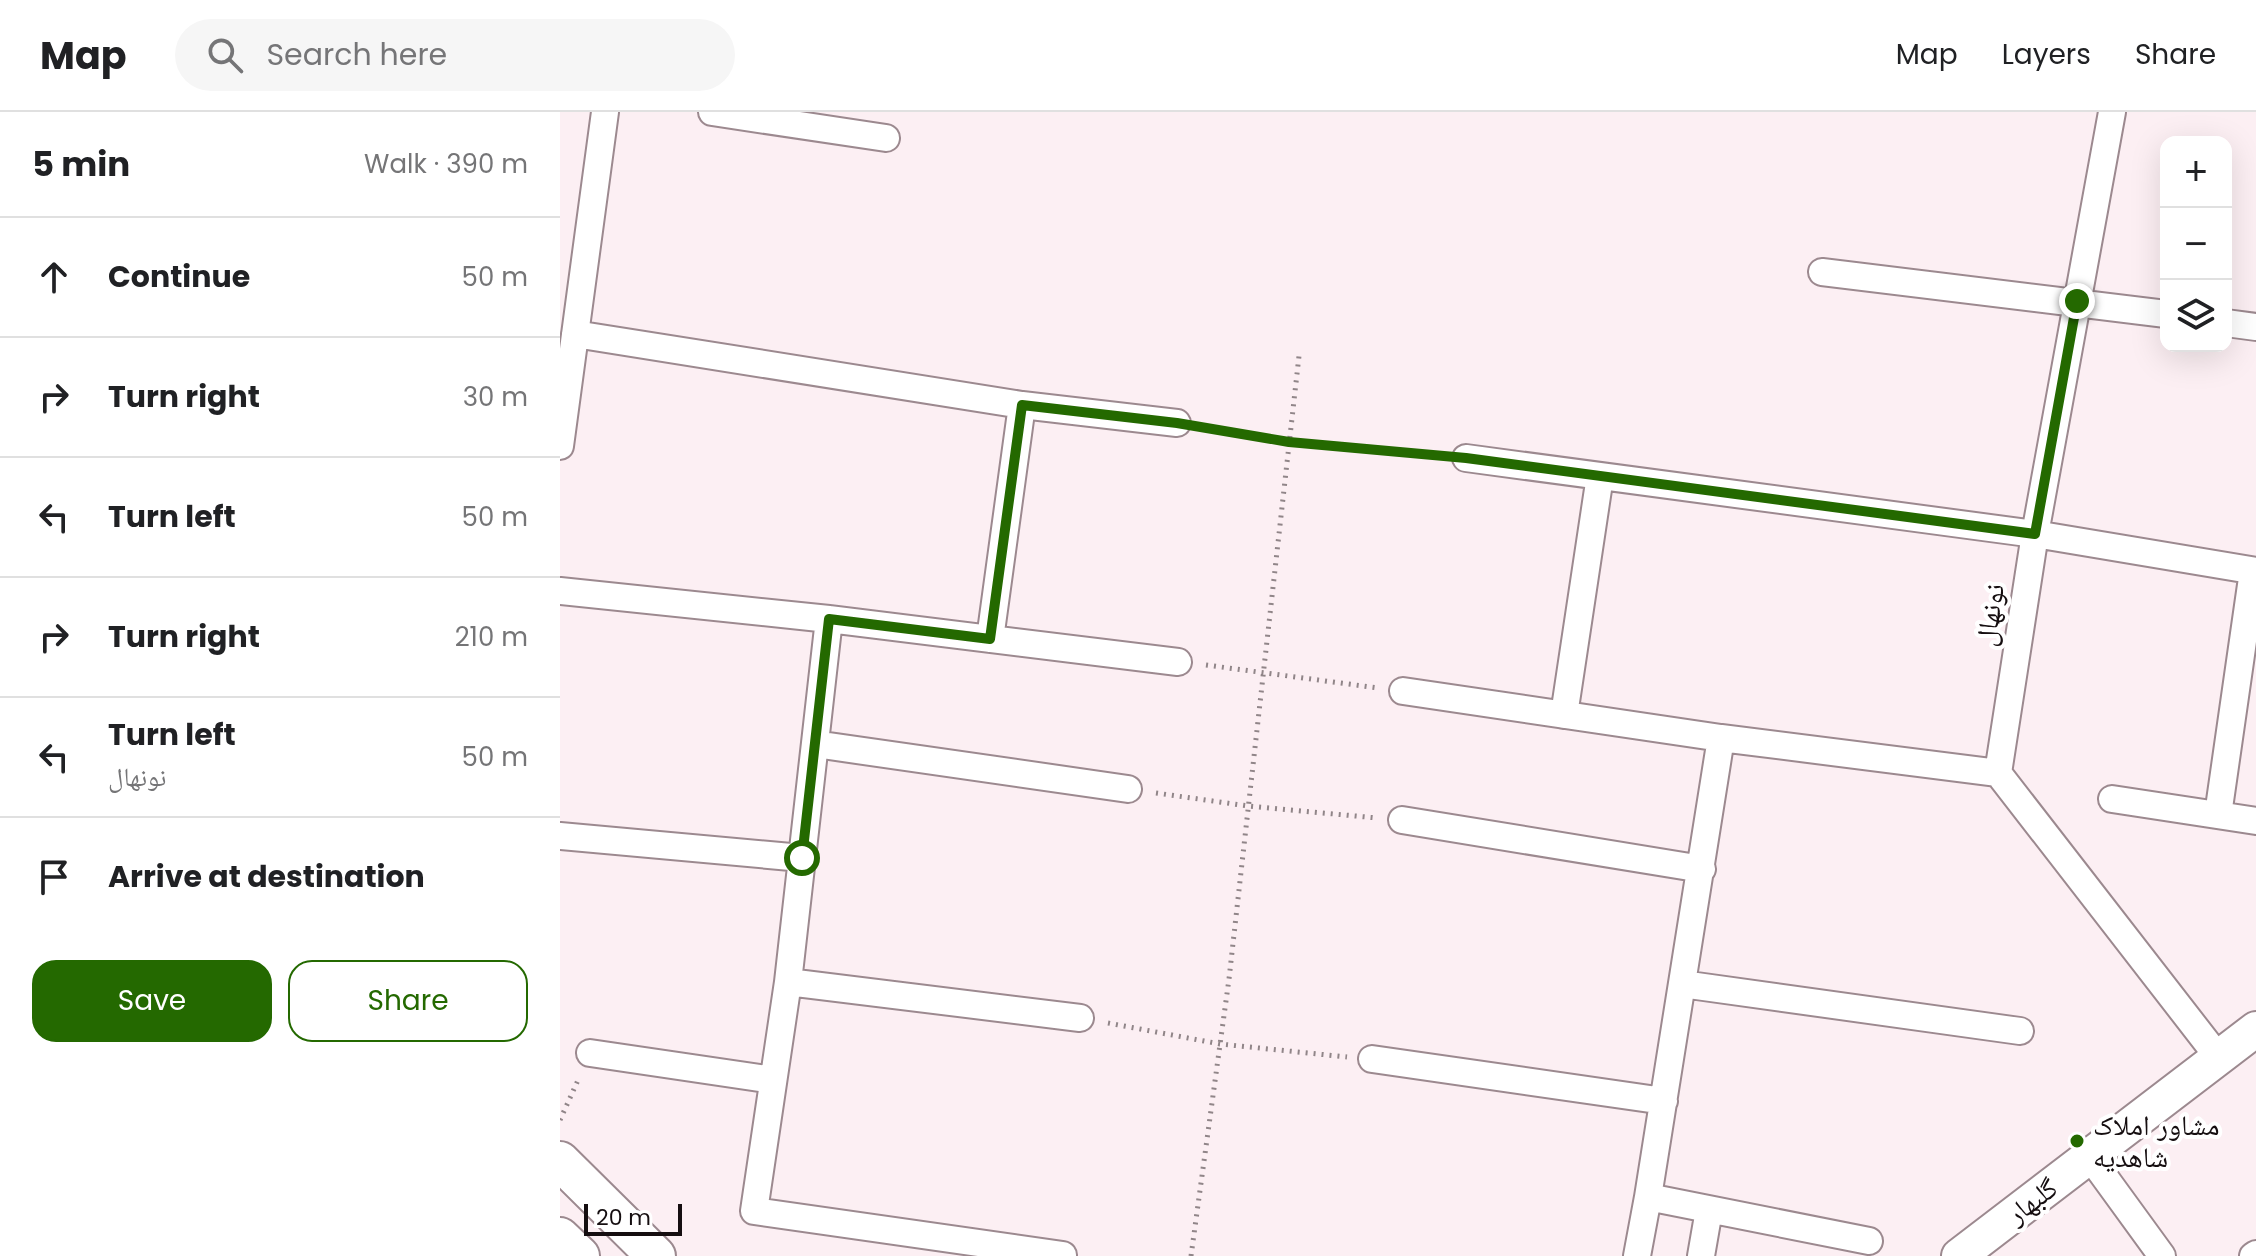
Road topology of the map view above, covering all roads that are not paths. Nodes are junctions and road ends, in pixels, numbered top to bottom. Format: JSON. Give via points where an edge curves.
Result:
{"nodes":[{"id":1,"x":605,"y":112,"type":"edge"},
{"id":2,"x":712,"y":112,"type":"edge"},
{"id":3,"x":2112,"y":112,"type":"edge"},
{"id":4,"x":886,"y":138,"type":"dead end"},
{"id":5,"x":1822,"y":272,"type":"dead end"},
{"id":6,"x":2077,"y":301,"type":"junction"},
{"id":7,"x":2160,"y":313,"type":"edge"},
{"id":8,"x":2232,"y":324,"type":"edge"},
{"id":9,"x":2256,"y":327,"type":"edge"},
{"id":10,"x":575,"y":334,"type":"junction"},
{"id":11,"x":563,"y":400,"type":"edge"},
{"id":12,"x":1022,"y":405,"type":"junction"},
{"id":13,"x":1177,"y":423,"type":"road end"},
{"id":14,"x":560,"y":446,"type":"edge"},
{"id":15,"x":1466,"y":458,"type":"road end"},
{"id":16,"x":1600,"y":476,"type":"junction"},
{"id":17,"x":2035,"y":534,"type":"junction"},
{"id":18,"x":2255,"y":571,"type":"edge"},
{"id":19,"x":560,"y":591,"type":"edge"},
{"id":20,"x":829,"y":619,"type":"junction"},
{"id":21,"x":990,"y":639,"type":"junction"},
{"id":22,"x":1178,"y":662,"type":"road end"},
{"id":23,"x":1403,"y":691,"type":"road end"},
{"id":24,"x":1564,"y":715,"type":"junction"},
{"id":25,"x":1721,"y":738,"type":"junction"},
{"id":26,"x":815,"y":744,"type":"junction"},
{"id":27,"x":1998,"y":773,"type":"junction"},
{"id":28,"x":1128,"y":789,"type":"road end"},
{"id":29,"x":2112,"y":799,"type":"dead end"},
{"id":30,"x":2218,"y":815,"type":"junction"},
{"id":31,"x":1402,"y":820,"type":"road end"},
{"id":32,"x":2256,"y":821,"type":"edge"},
{"id":33,"x":560,"y":836,"type":"edge"},
{"id":34,"x":802,"y":858,"type":"junction"},
{"id":35,"x":1702,"y":869,"type":"junction"},
{"id":36,"x":788,"y":982,"type":"junction"},
{"id":37,"x":1682,"y":984,"type":"junction"},
{"id":38,"x":1080,"y":1018,"type":"road end"},
{"id":39,"x":2256,"y":1029,"type":"edge"},
{"id":40,"x":2020,"y":1031,"type":"dead end"},
{"id":41,"x":590,"y":1053,"type":"road end"},
{"id":42,"x":2219,"y":1058,"type":"junction"},
{"id":43,"x":1372,"y":1059,"type":"road end"},
{"id":44,"x":773,"y":1080,"type":"junction"},
{"id":45,"x":1664,"y":1101,"type":"junction"},
{"id":46,"x":2090,"y":1157,"type":"junction"},
{"id":47,"x":560,"y":1161,"type":"edge"},
{"id":48,"x":1648,"y":1197,"type":"junction"},
{"id":49,"x":1709,"y":1210,"type":"junction"},
{"id":50,"x":560,"y":1237,"type":"edge"},
{"id":51,"x":1869,"y":1241,"type":"dead end"},
{"id":52,"x":1063,"y":1255,"type":"edge"},
{"id":53,"x":580,"y":1256,"type":"edge"},
{"id":54,"x":656,"y":1256,"type":"edge"},
{"id":55,"x":1637,"y":1256,"type":"edge"},
{"id":56,"x":1701,"y":1256,"type":"edge"},
{"id":57,"x":1959,"y":1256,"type":"edge"},
{"id":58,"x":2162,"y":1256,"type":"edge"}],
"edges":[{"from":1,"to":10,"type":"street"},
{"from":2,"to":4,"type":"street"},
{"from":3,"to":6,"type":"street","name":"نونهال"},
{"from":5,"to":6,"type":"street"},
{"from":6,"to":7,"type":"street"},
{"from":6,"to":17,"type":"street","name":"نونهال"},
{"from":8,"to":9,"type":"street"},
{"from":10,"to":11,"type":"street"},
{"from":10,"to":12,"type":"street"},
{"from":11,"to":14,"type":"street"},
{"from":12,"to":13,"type":"street"},
{"from":12,"to":21,"type":"street"},
{"from":15,"to":16,"type":"street"},
{"from":16,"to":17,"type":"street"},
{"from":16,"to":24,"type":"street"},
{"from":17,"to":18,"type":"street"},
{"from":17,"to":27,"type":"street","name":"نونهال"},
{"from":18,"to":30,"type":"street"},
{"from":19,"to":20,"type":"street"},
{"from":20,"to":21,"type":"street"},
{"from":20,"to":26,"type":"street"},
{"from":21,"to":22,"type":"street"},
{"from":23,"to":24,"type":"street"},
{"from":24,"to":25,"type":"street"},
{"from":25,"to":27,"type":"street"},
{"from":25,"to":35,"type":"street"},
{"from":26,"to":28,"type":"street"},
{"from":26,"to":34,"type":"street"},
{"from":27,"to":42,"type":"street"},
{"from":29,"to":30,"type":"street"},
{"from":30,"to":32,"type":"street"},
{"from":31,"to":35,"type":"street"},
{"from":33,"to":34,"type":"street"},
{"from":34,"to":36,"type":"street"},
{"from":35,"to":37,"type":"street"},
{"from":36,"to":38,"type":"street"},
{"from":36,"to":44,"type":"street"},
{"from":37,"to":40,"type":"street"},
{"from":37,"to":45,"type":"street"},
{"from":39,"to":42,"type":"street","name":"گلبهار"},
{"from":41,"to":44,"type":"street"},
{"from":42,"to":46,"type":"street","name":"گلبهار"},
{"from":43,"to":45,"type":"street"},
{"from":44,"to":52,"type":"street","via":[[754,1211]]},
{"from":45,"to":48,"type":"street"},
{"from":46,"to":57,"type":"street","name":"گلبهار"},
{"from":46,"to":58,"type":"street"},
{"from":47,"to":54,"type":"main road"},
{"from":48,"to":49,"type":"street"},
{"from":48,"to":55,"type":"street"},
{"from":49,"to":51,"type":"street"},
{"from":49,"to":56,"type":"street"},
{"from":50,"to":53,"type":"main road"}]}
